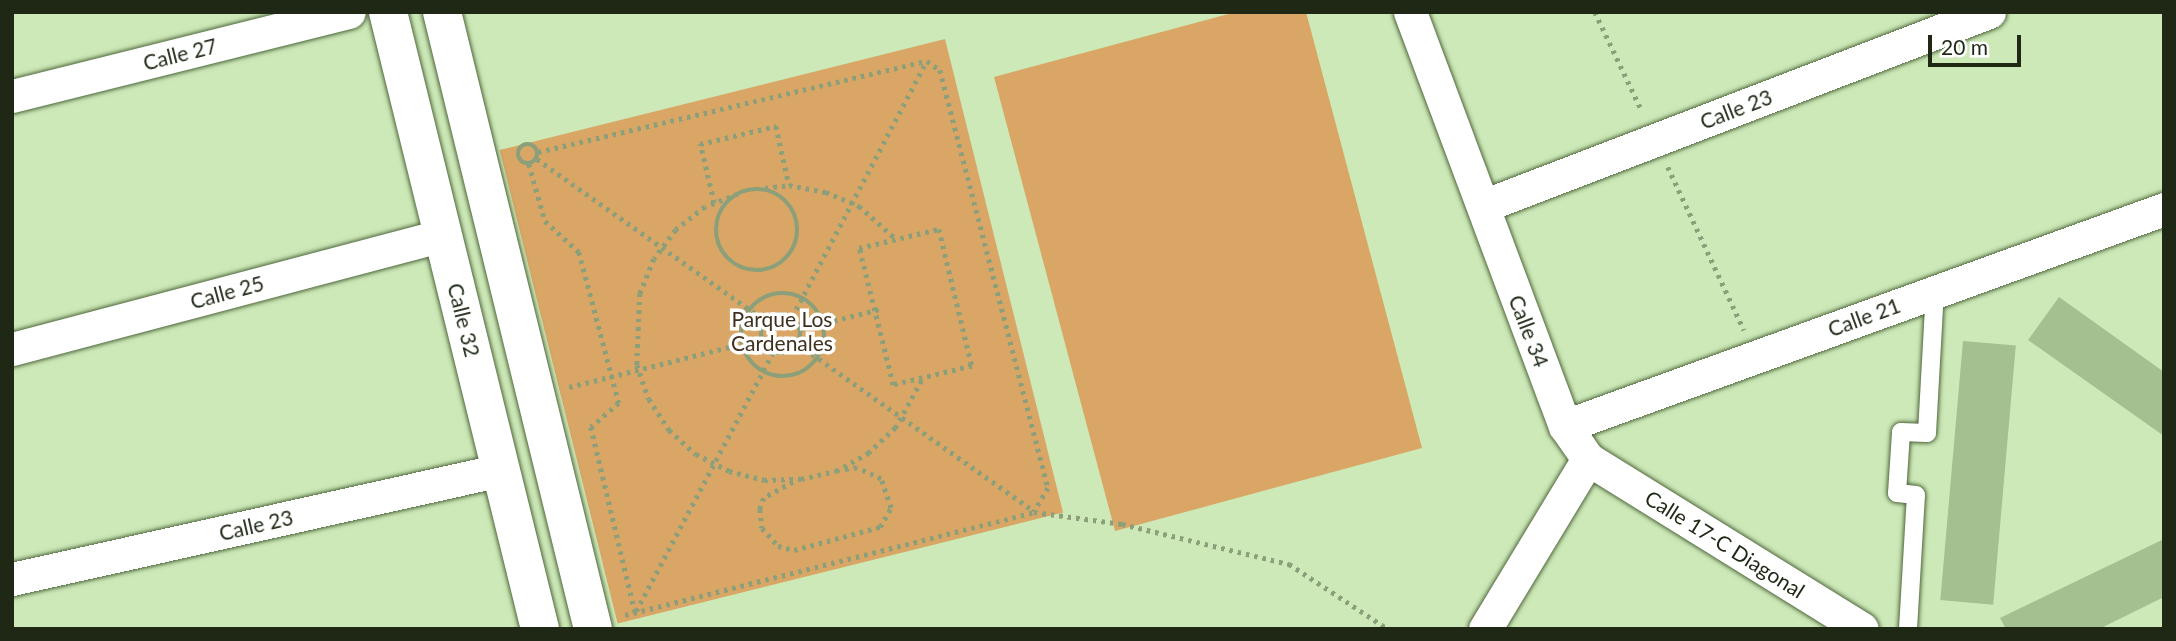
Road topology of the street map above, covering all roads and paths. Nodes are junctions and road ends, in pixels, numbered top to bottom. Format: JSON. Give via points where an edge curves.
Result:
{"nodes":[{"id":1,"x":349,"y":12,"type":"edge"},
{"id":2,"x":388,"y":12,"type":"edge"},
{"id":3,"x":442,"y":12,"type":"edge"},
{"id":4,"x":1410,"y":12,"type":"edge"},
{"id":5,"x":1595,"y":12,"type":"edge"},
{"id":6,"x":1989,"y":12,"type":"edge"},
{"id":7,"x":927,"y":61,"type":"junction"},
{"id":8,"x":12,"y":96,"type":"edge"},
{"id":9,"x":1648,"y":124,"type":"dead end"},
{"id":10,"x":538,"y":152,"type":"junction"},
{"id":11,"x":537,"y":159,"type":"junction"},
{"id":12,"x":1665,"y":161,"type":"dead end"},
{"id":13,"x":530,"y":164,"type":"junction"},
{"id":14,"x":789,"y":185,"type":"junction"},
{"id":15,"x":754,"y":190,"type":"junction"},
{"id":16,"x":738,"y":194,"type":"junction"},
{"id":17,"x":715,"y":203,"type":"junction"},
{"id":18,"x":851,"y":203,"type":"junction"},
{"id":19,"x":1483,"y":206,"type":"junction"},
{"id":20,"x":2164,"y":209,"type":"edge"},
{"id":21,"x":443,"y":234,"type":"junction"},
{"id":22,"x":895,"y":239,"type":"junction"},
{"id":23,"x":662,"y":248,"type":"junction"},
{"id":24,"x":1935,"y":291,"type":"junction"},
{"id":25,"x":801,"y":298,"type":"junction"},
{"id":26,"x":750,"y":309,"type":"junction"},
{"id":27,"x":877,"y":310,"type":"junction"},
{"id":28,"x":792,"y":317,"type":"junction"},
{"id":29,"x":766,"y":321,"type":"junction"},
{"id":30,"x":823,"y":324,"type":"junction"},
{"id":31,"x":801,"y":329,"type":"junction"},
{"id":32,"x":1746,"y":335,"type":"dead end"},
{"id":33,"x":761,"y":338,"type":"junction"},
{"id":34,"x":742,"y":344,"type":"junction"},
{"id":35,"x":798,"y":344,"type":"junction"},
{"id":36,"x":12,"y":349,"type":"edge"},
{"id":37,"x":773,"y":352,"type":"junction"},
{"id":38,"x":817,"y":358,"type":"junction"},
{"id":39,"x":639,"y":369,"type":"junction"},
{"id":40,"x":762,"y":371,"type":"junction"},
{"id":41,"x":612,"y":376,"type":"junction"},
{"id":42,"x":922,"y":379,"type":"junction"},
{"id":43,"x":566,"y":388,"type":"dead end"},
{"id":44,"x":902,"y":418,"type":"junction"},
{"id":45,"x":1565,"y":426,"type":"junction"},
{"id":46,"x":1588,"y":459,"type":"junction"},
{"id":47,"x":714,"y":463,"type":"junction"},
{"id":48,"x":501,"y":470,"type":"junction"},
{"id":49,"x":836,"y":471,"type":"junction"},
{"id":50,"x":801,"y":480,"type":"junction"},
{"id":51,"x":1034,"y":512,"type":"junction"},
{"id":52,"x":12,"y":579,"type":"edge"},
{"id":53,"x":635,"y":612,"type":"junction"},
{"id":54,"x":607,"y":622,"type":"edge"},
{"id":55,"x":540,"y":629,"type":"edge"},
{"id":56,"x":1388,"y":629,"type":"edge"},
{"id":57,"x":1485,"y":629,"type":"edge"},
{"id":58,"x":1862,"y":629,"type":"edge"},
{"id":59,"x":1908,"y":629,"type":"edge"}],
"edges":[{"from":1,"to":8,"type":"street","name":"Calle 27"},
{"from":2,"to":21,"type":"street","name":"Calle 32"},
{"from":3,"to":54,"type":"street"},
{"from":4,"to":19,"type":"street","name":"Calle 34"},
{"from":5,"to":9,"type":"path"},
{"from":6,"to":19,"type":"street","name":"Calle 23"},
{"from":7,"to":10,"type":"path"},
{"from":7,"to":18,"type":"path"},
{"from":7,"to":51,"type":"path","via":[[940,70],[1048,488]]},
{"from":10,"to":11,"type":"path"},
{"from":10,"to":13,"type":"path","via":[[529,144],[520,148],[521,161]]},
{"from":11,"to":13,"type":"path"},
{"from":11,"to":23,"type":"path"},
{"from":12,"to":32,"type":"path"},
{"from":13,"to":41,"type":"path","via":[[545,222],[579,253]]},
{"from":14,"to":15,"type":"path"},
{"from":14,"to":17,"type":"path","via":[[776,126],[700,144]]},
{"from":14,"to":18,"type":"path"},
{"from":15,"to":16,"type":"path"},
{"from":15,"to":16,"type":"path","via":[[766,190],[789,204],[798,229],[791,254],[769,270],[743,268],[722,251],[717,239],[720,213]]},
{"from":16,"to":17,"type":"path"},
{"from":17,"to":23,"type":"path","via":[[676,230]]},
{"from":18,"to":22,"type":"path"},
{"from":18,"to":25,"type":"path"},
{"from":19,"to":45,"type":"street","name":"Calle 34"},
{"from":20,"to":24,"type":"street","name":"Calle 21"},
{"from":21,"to":36,"type":"street","name":"Calle 25"},
{"from":21,"to":48,"type":"street","name":"Calle 32"},
{"from":22,"to":27,"type":"path","via":[[859,248]]},
{"from":22,"to":42,"type":"path","via":[[939,229],[972,366]]},
{"from":23,"to":26,"type":"path"},
{"from":23,"to":39,"type":"path","via":[[639,293],[634,329]]},
{"from":24,"to":45,"type":"street","name":"Calle 21"},
{"from":24,"to":59,"type":"lane","via":[[1927,433],[1900,432],[1897,493],[1916,495]]},
{"from":25,"to":26,"type":"path","via":[[770,295]]},
{"from":25,"to":28,"type":"path"},
{"from":25,"to":30,"type":"path"},
{"from":26,"to":29,"type":"path"},
{"from":26,"to":34,"type":"path","via":[[742,325]]},
{"from":27,"to":30,"type":"path"},
{"from":27,"to":42,"type":"path","via":[[892,385]]},
{"from":28,"to":29,"type":"path","via":[[778,314]]},
{"from":28,"to":31,"type":"path"},
{"from":29,"to":33,"type":"path"},
{"from":30,"to":31,"type":"path"},
{"from":30,"to":38,"type":"path"},
{"from":31,"to":35,"type":"path"},
{"from":33,"to":34,"type":"path"},
{"from":33,"to":37,"type":"path"},
{"from":34,"to":39,"type":"path"},
{"from":34,"to":40,"type":"path"},
{"from":35,"to":37,"type":"path","via":[[788,353]]},
{"from":35,"to":38,"type":"path"},
{"from":37,"to":40,"type":"path"},
{"from":38,"to":40,"type":"path","via":[[792,376]]},
{"from":38,"to":44,"type":"path"},
{"from":39,"to":41,"type":"path"},
{"from":39,"to":47,"type":"path","via":[[649,399],[669,430]]},
{"from":40,"to":47,"type":"path"},
{"from":41,"to":43,"type":"path"},
{"from":41,"to":53,"type":"path","via":[[620,403],[591,427]]},
{"from":42,"to":44,"type":"path"},
{"from":44,"to":49,"type":"path","via":[[868,453]]},
{"from":44,"to":51,"type":"path"},
{"from":45,"to":46,"type":"street","name":"Calle 34"},
{"from":46,"to":57,"type":"street"},
{"from":46,"to":58,"type":"street","name":"Calle 17-C Diagonal"},
{"from":47,"to":50,"type":"path","via":[[764,480]]},
{"from":47,"to":53,"type":"path"},
{"from":48,"to":52,"type":"street","name":"Calle 23"},
{"from":48,"to":55,"type":"street","name":"Calle 32"},
{"from":49,"to":50,"type":"path"},
{"from":49,"to":50,"type":"path","via":[[857,468],[881,479],[891,508],[880,527],[794,550],[778,546],[762,528],[760,509],[774,490]]},
{"from":51,"to":53,"type":"path"},
{"from":51,"to":56,"type":"path","via":[[1122,524],[1289,564]]},
{"from":53,"to":54,"type":"path"}]}
